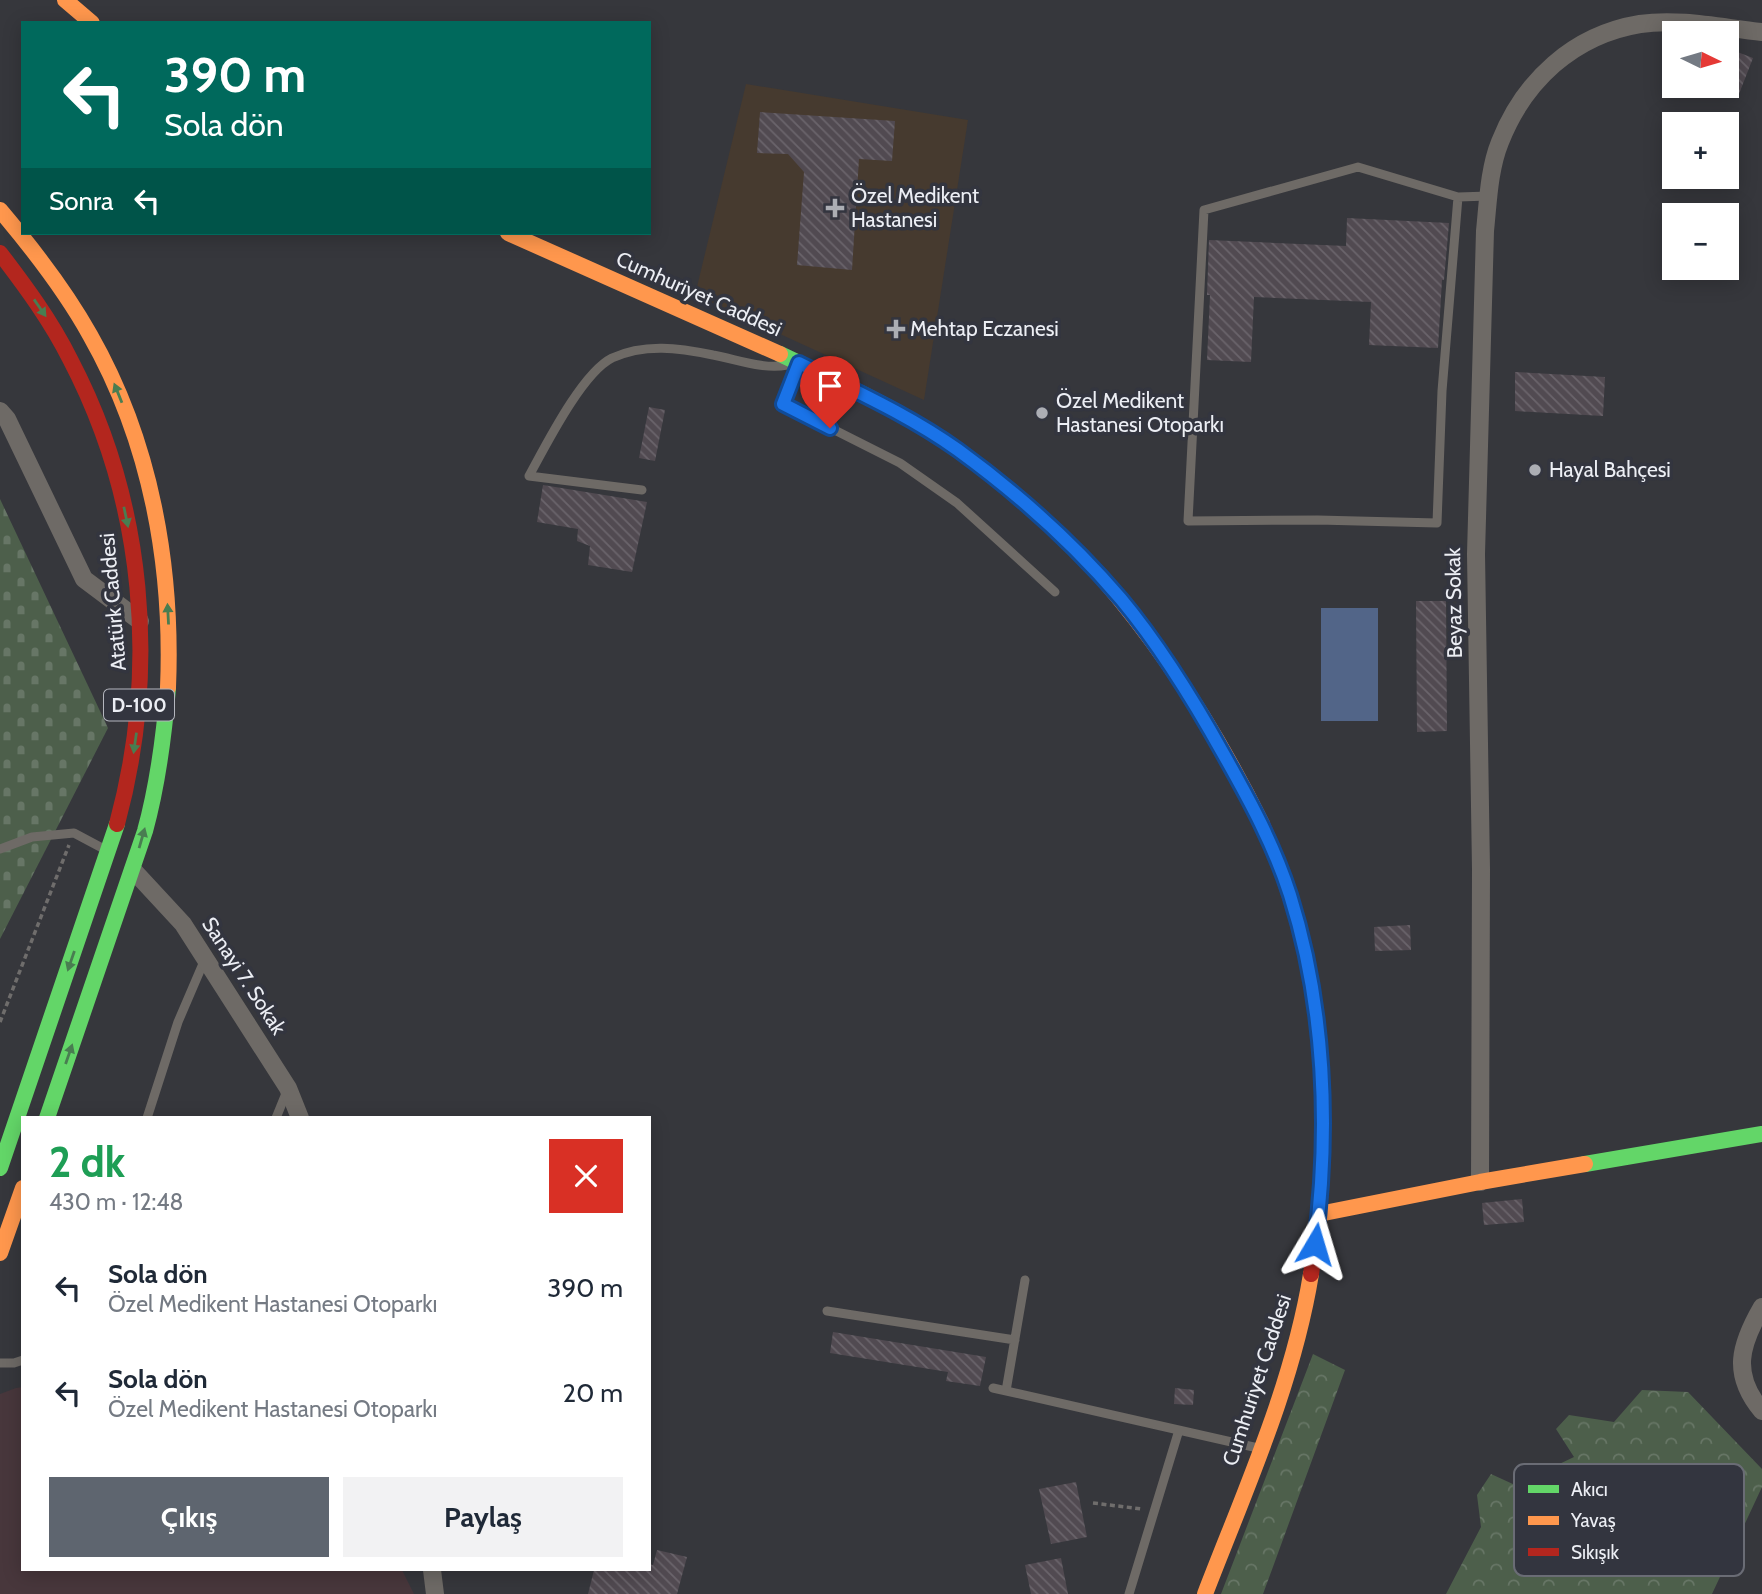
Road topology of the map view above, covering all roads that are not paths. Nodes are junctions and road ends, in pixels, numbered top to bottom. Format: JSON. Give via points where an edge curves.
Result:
{"nodes":[{"id":1,"x":65,"y":0,"type":"edge"},
{"id":2,"x":90,"y":21,"type":"edge"},
{"id":3,"x":1762,"y":32,"type":"edge"},
{"id":4,"x":1489,"y":196,"type":"junction"},
{"id":5,"x":1458,"y":197,"type":"junction"},
{"id":6,"x":0,"y":210,"type":"edge"},
{"id":7,"x":512,"y":235,"type":"edge"},
{"id":8,"x":0,"y":253,"type":"edge"},
{"id":9,"x":799,"y":363,"type":"junction"},
{"id":10,"x":0,"y":411,"type":"edge"},
{"id":11,"x":642,"y":490,"type":"dead end"},
{"id":12,"x":1055,"y":592,"type":"dead end"},
{"id":13,"x":140,"y":621,"type":"junction"},
{"id":14,"x":0,"y":849,"type":"edge"},
{"id":15,"x":109,"y":852,"type":"junction"},
{"id":16,"x":133,"y":870,"type":"junction"},
{"id":17,"x":206,"y":958,"type":"junction"},
{"id":18,"x":288,"y":1088,"type":"junction"},
{"id":19,"x":48,"y":1116,"type":"edge"},
{"id":20,"x":148,"y":1116,"type":"edge"},
{"id":21,"x":277,"y":1116,"type":"edge"},
{"id":22,"x":299,"y":1116,"type":"edge"},
{"id":23,"x":1762,"y":1133,"type":"edge"},
{"id":24,"x":0,"y":1168,"type":"edge"},
{"id":25,"x":1480,"y":1182,"type":"junction"},
{"id":26,"x":21,"y":1194,"type":"edge"},
{"id":27,"x":1319,"y":1214,"type":"junction"},
{"id":28,"x":0,"y":1253,"type":"edge"},
{"id":29,"x":1025,"y":1280,"type":"dead end"},
{"id":30,"x":827,"y":1311,"type":"dead end"},
{"id":31,"x":1759,"y":1320,"type":"edge"},
{"id":32,"x":1015,"y":1340,"type":"junction"},
{"id":33,"x":21,"y":1361,"type":"edge"},
{"id":34,"x":0,"y":1363,"type":"edge"},
{"id":35,"x":993,"y":1388,"type":"dead end"},
{"id":36,"x":1006,"y":1391,"type":"junction"},
{"id":37,"x":1762,"y":1411,"type":"edge"},
{"id":38,"x":1179,"y":1430,"type":"junction"},
{"id":39,"x":1260,"y":1448,"type":"junction"},
{"id":40,"x":432,"y":1571,"type":"edge"},
{"id":41,"x":435,"y":1594,"type":"edge"},
{"id":42,"x":1129,"y":1594,"type":"edge"},
{"id":43,"x":1205,"y":1594,"type":"edge"}],
"edges":[{"from":1,"to":2,"type":"main road"},
{"from":3,"to":4,"type":"street","name":"Beyaz Sokak","via":[[1681,23],[1641,24],[1604,33],[1570,51],[1534,81],[1518,105],[1499,144]]},
{"from":4,"to":5,"type":"lane"},
{"from":4,"to":25,"type":"street","name":"Beyaz Sokak","via":[[1476,554],[1482,869]]},
{"from":5,"to":5,"type":"lane","via":[[1437,523],[1188,521],[1203,210],[1358,167]]},
{"from":16,"to":6,"type":"main road","number":"D-100","one_way":true,"via":[[154,797],[169,675],[168,603],[152,500],[124,408],[100,354],[63,290]]},
{"from":7,"to":9,"type":"main road","name":"Cumhuriyet Caddesi"},
{"from":8,"to":13,"type":"main road","name":"Atatürk Caddesi","number":"D-100","one_way":true,"via":[[58,335],[105,436],[128,527]]},
{"from":9,"to":11,"type":"lane","via":[[780,367],[653,347],[610,359],[584,384],[529,476]]},
{"from":9,"to":12,"type":"lane","via":[[783,404],[909,469],[957,503]]},
{"from":9,"to":27,"type":"main road","name":"Cumhuriyet Caddesi","via":[[933,433],[1024,503],[1119,597],[1199,710],[1273,846],[1303,941],[1322,1085]]},
{"from":10,"to":13,"type":"street","via":[[84,579]]},
{"from":13,"to":15,"type":"main road","name":"Atatürk Caddesi","number":"D-100","one_way":true,"via":[[136,742]]},
{"from":14,"to":15,"type":"lane","via":[[32,837],[74,833]]},
{"from":15,"to":24,"type":"main road","name":"Atatürk Caddesi","number":"D-100","one_way":true},
{"from":16,"to":17,"type":"street","name":"Sanayi 7. Sokak","via":[[183,924]]},
{"from":19,"to":16,"type":"main road","number":"D-100","one_way":true},
{"from":17,"to":18,"type":"street","name":"Sanayi 7. Sokak"},
{"from":17,"to":20,"type":"lane","via":[[178,1023]]},
{"from":18,"to":21,"type":"lane"},
{"from":18,"to":22,"type":"street","name":"Sanayi 7. Sokak"},
{"from":23,"to":25,"type":"main road"},
{"from":25,"to":27,"type":"main road"},
{"from":26,"to":28,"type":"main road"},
{"from":27,"to":39,"type":"main road","name":"Cumhuriyet Caddesi","via":[[1311,1279]]},
{"from":29,"to":32,"type":"lane"},
{"from":30,"to":32,"type":"lane"},
{"from":31,"to":37,"type":"street","via":[[1746,1335],[1741,1360],[1749,1396]]},
{"from":32,"to":36,"type":"lane"},
{"from":33,"to":34,"type":"lane"},
{"from":35,"to":36,"type":"lane"},
{"from":36,"to":38,"type":"lane"},
{"from":38,"to":39,"type":"lane"},
{"from":38,"to":42,"type":"lane"},
{"from":39,"to":43,"type":"main road","name":"Cumhuriyet Caddesi"},
{"from":40,"to":41,"type":"street"}]}
